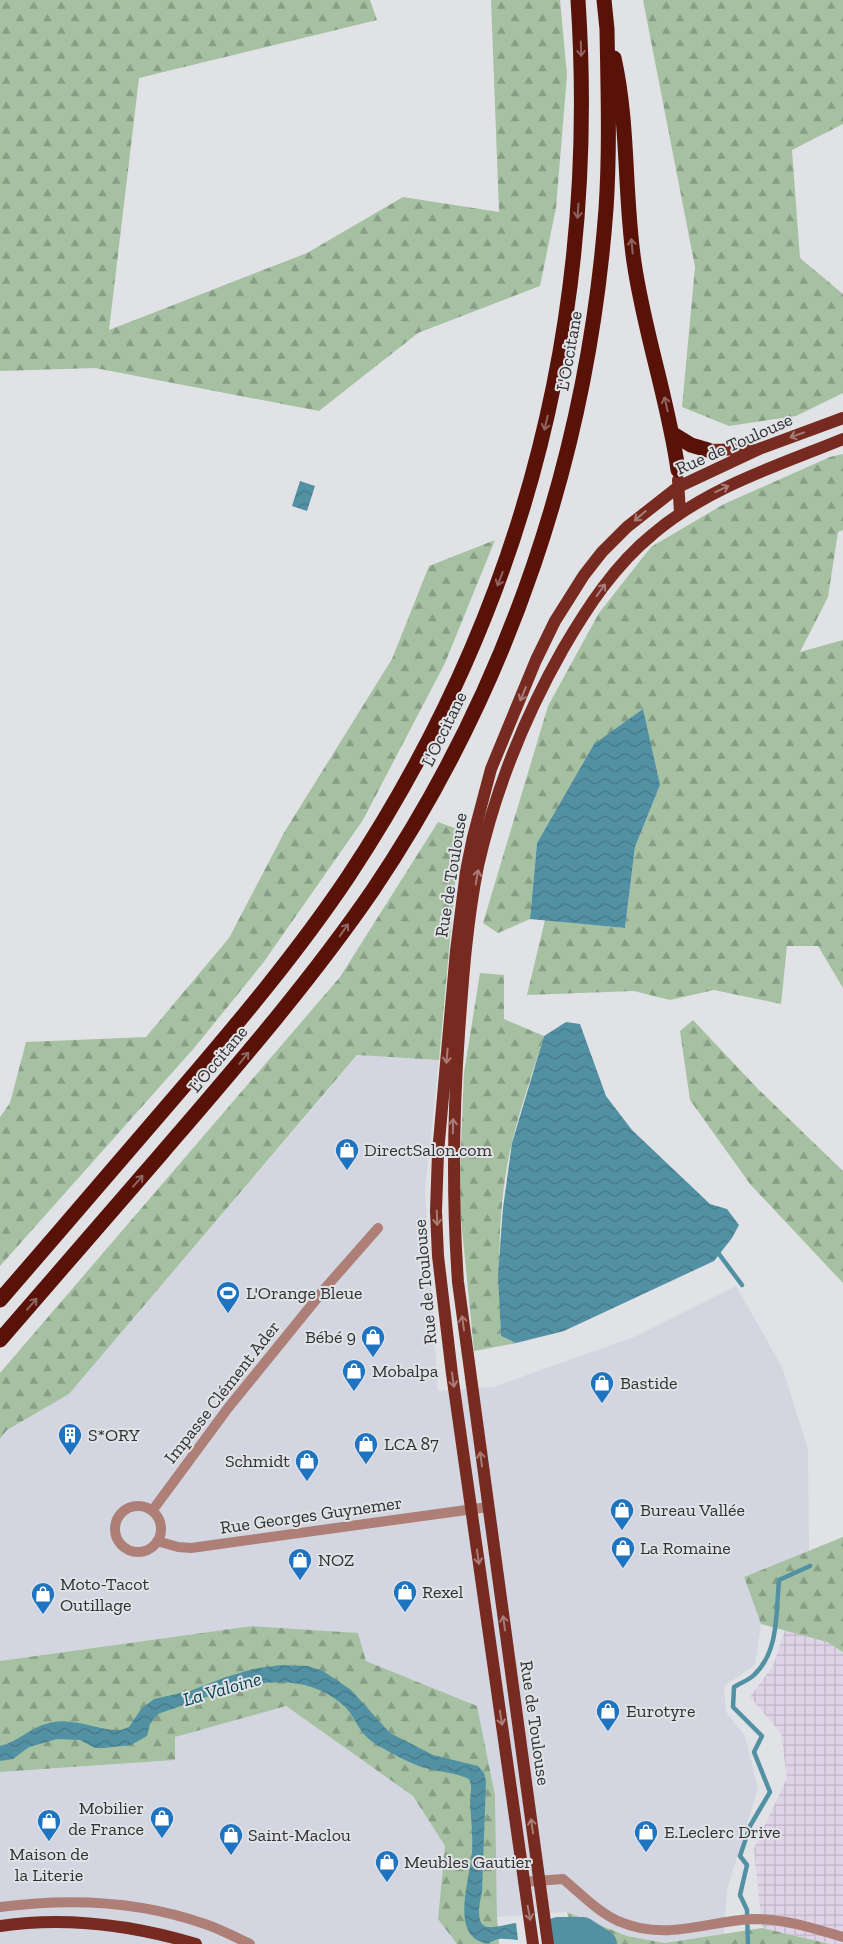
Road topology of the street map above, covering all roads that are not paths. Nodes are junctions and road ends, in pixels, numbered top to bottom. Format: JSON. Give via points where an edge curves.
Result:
{"nodes":[{"id":1,"x":578,"y":0,"type":"edge"},
{"id":2,"x":604,"y":0,"type":"edge"},
{"id":3,"x":607,"y":29,"type":"junction"},
{"id":4,"x":843,"y":418,"type":"edge"},
{"id":5,"x":673,"y":434,"type":"junction"},
{"id":6,"x":843,"y":439,"type":"edge"},
{"id":7,"x":759,"y":449,"type":"junction"},
{"id":8,"x":708,"y":450,"type":"joint"},
{"id":9,"x":678,"y":470,"type":"joint"},
{"id":10,"x":678,"y":487,"type":"junction"},
{"id":11,"x":680,"y":513,"type":"junction"},
{"id":12,"x":536,"y":660,"type":"junction"},
{"id":13,"x":552,"y":668,"type":"junction"},
{"id":14,"x":378,"y":1228,"type":"dead end"},
{"id":15,"x":0,"y":1300,"type":"edge"},
{"id":16,"x":0,"y":1340,"type":"edge"},
{"id":17,"x":488,"y":1507,"type":"junction"},
{"id":18,"x":471,"y":1509,"type":"junction"},
{"id":19,"x":152,"y":1511,"type":"junction"},
{"id":20,"x":157,"y":1541,"type":"junction"},
{"id":21,"x":523,"y":1882,"type":"junction"},
{"id":22,"x":540,"y":1882,"type":"junction"},
{"id":23,"x":0,"y":1907,"type":"edge"},
{"id":24,"x":0,"y":1926,"type":"edge"},
{"id":25,"x":843,"y":1937,"type":"edge"},
{"id":26,"x":196,"y":1944,"type":"edge"},
{"id":27,"x":250,"y":1944,"type":"edge"},
{"id":28,"x":533,"y":1944,"type":"edge"},
{"id":29,"x":548,"y":1944,"type":"edge"}],
"edges":[{"from":1,"to":15,"type":"highway","name":"L'Occitane","one_way":true,"via":[[582,160],[570,292],[560,356],[546,424],[519,524],[461,674],[385,820],[316,924],[204,1063]]},
{"from":2,"to":3,"type":"highway","name":"L'Occitane"},
{"from":5,"to":3,"type":"highway","one_way":true,"via":[[634,261],[622,93]]},
{"from":16,"to":3,"type":"highway","name":"L'Occitane","one_way":true,"via":[[239,1064],[336,941],[401,846],[439,781],[493,671],[554,503],[586,366],[606,208]]},
{"from":4,"to":7,"type":"main road","name":"Rue de Toulouse","one_way":true},
{"from":5,"to":8,"type":"highway"},
{"from":5,"to":9,"type":"highway"},
{"from":11,"to":6,"type":"main road","name":"Rue de Toulouse","one_way":true,"via":[[710,494]]},
{"from":7,"to":8,"type":"main road"},
{"from":7,"to":10,"type":"main road","name":"Rue de Toulouse"},
{"from":9,"to":10,"type":"main road"},
{"from":10,"to":11,"type":"main road"},
{"from":10,"to":12,"type":"main road","name":"Rue de Toulouse","one_way":true,"via":[[627,527],[602,552],[555,621]]},
{"from":13,"to":11,"type":"main road","name":"Rue de Toulouse","one_way":true,"via":[[616,569],[652,534]]},
{"from":12,"to":13,"type":"main road"},
{"from":12,"to":18,"type":"main road","name":"Rue de Toulouse","one_way":true,"via":[[491,769],[470,854],[456,951],[439,1144],[438,1256]]},
{"from":17,"to":13,"type":"main road","name":"Rue de Toulouse","one_way":true,"via":[[458,1282],[454,1216],[454,1117],[463,973],[478,866],[492,817],[531,710]]},
{"from":14,"to":19,"type":"street","name":"Impasse Clément Ader","via":[[228,1408]]},
{"from":17,"to":18,"type":"street"},
{"from":22,"to":17,"type":"main road","name":"Rue de Toulouse","one_way":true},
{"from":18,"to":20,"type":"street","name":"Rue Georges Guynemer","via":[[191,1548],[178,1548]]},
{"from":18,"to":21,"type":"main road","name":"Rue de Toulouse","one_way":true},
{"from":19,"to":20,"type":"street","via":[[160,1525]]},
{"from":19,"to":20,"type":"street","via":[[140,1506],[125,1510],[118,1517],[115,1534],[119,1543],[134,1552],[143,1551]]},
{"from":21,"to":22,"type":"street"},
{"from":21,"to":28,"type":"main road","name":"Rue de Toulouse","one_way":true},
{"from":22,"to":25,"type":"street","via":[[563,1879],[617,1920],[649,1930],[681,1930],[754,1919],[798,1923]]},
{"from":22,"to":29,"type":"main road","name":"Rue de Toulouse"},
{"from":23,"to":27,"type":"street","via":[[55,1902],[119,1904],[205,1924]]},
{"from":24,"to":26,"type":"main road","via":[[67,1920],[100,1923],[135,1928]]}]}
